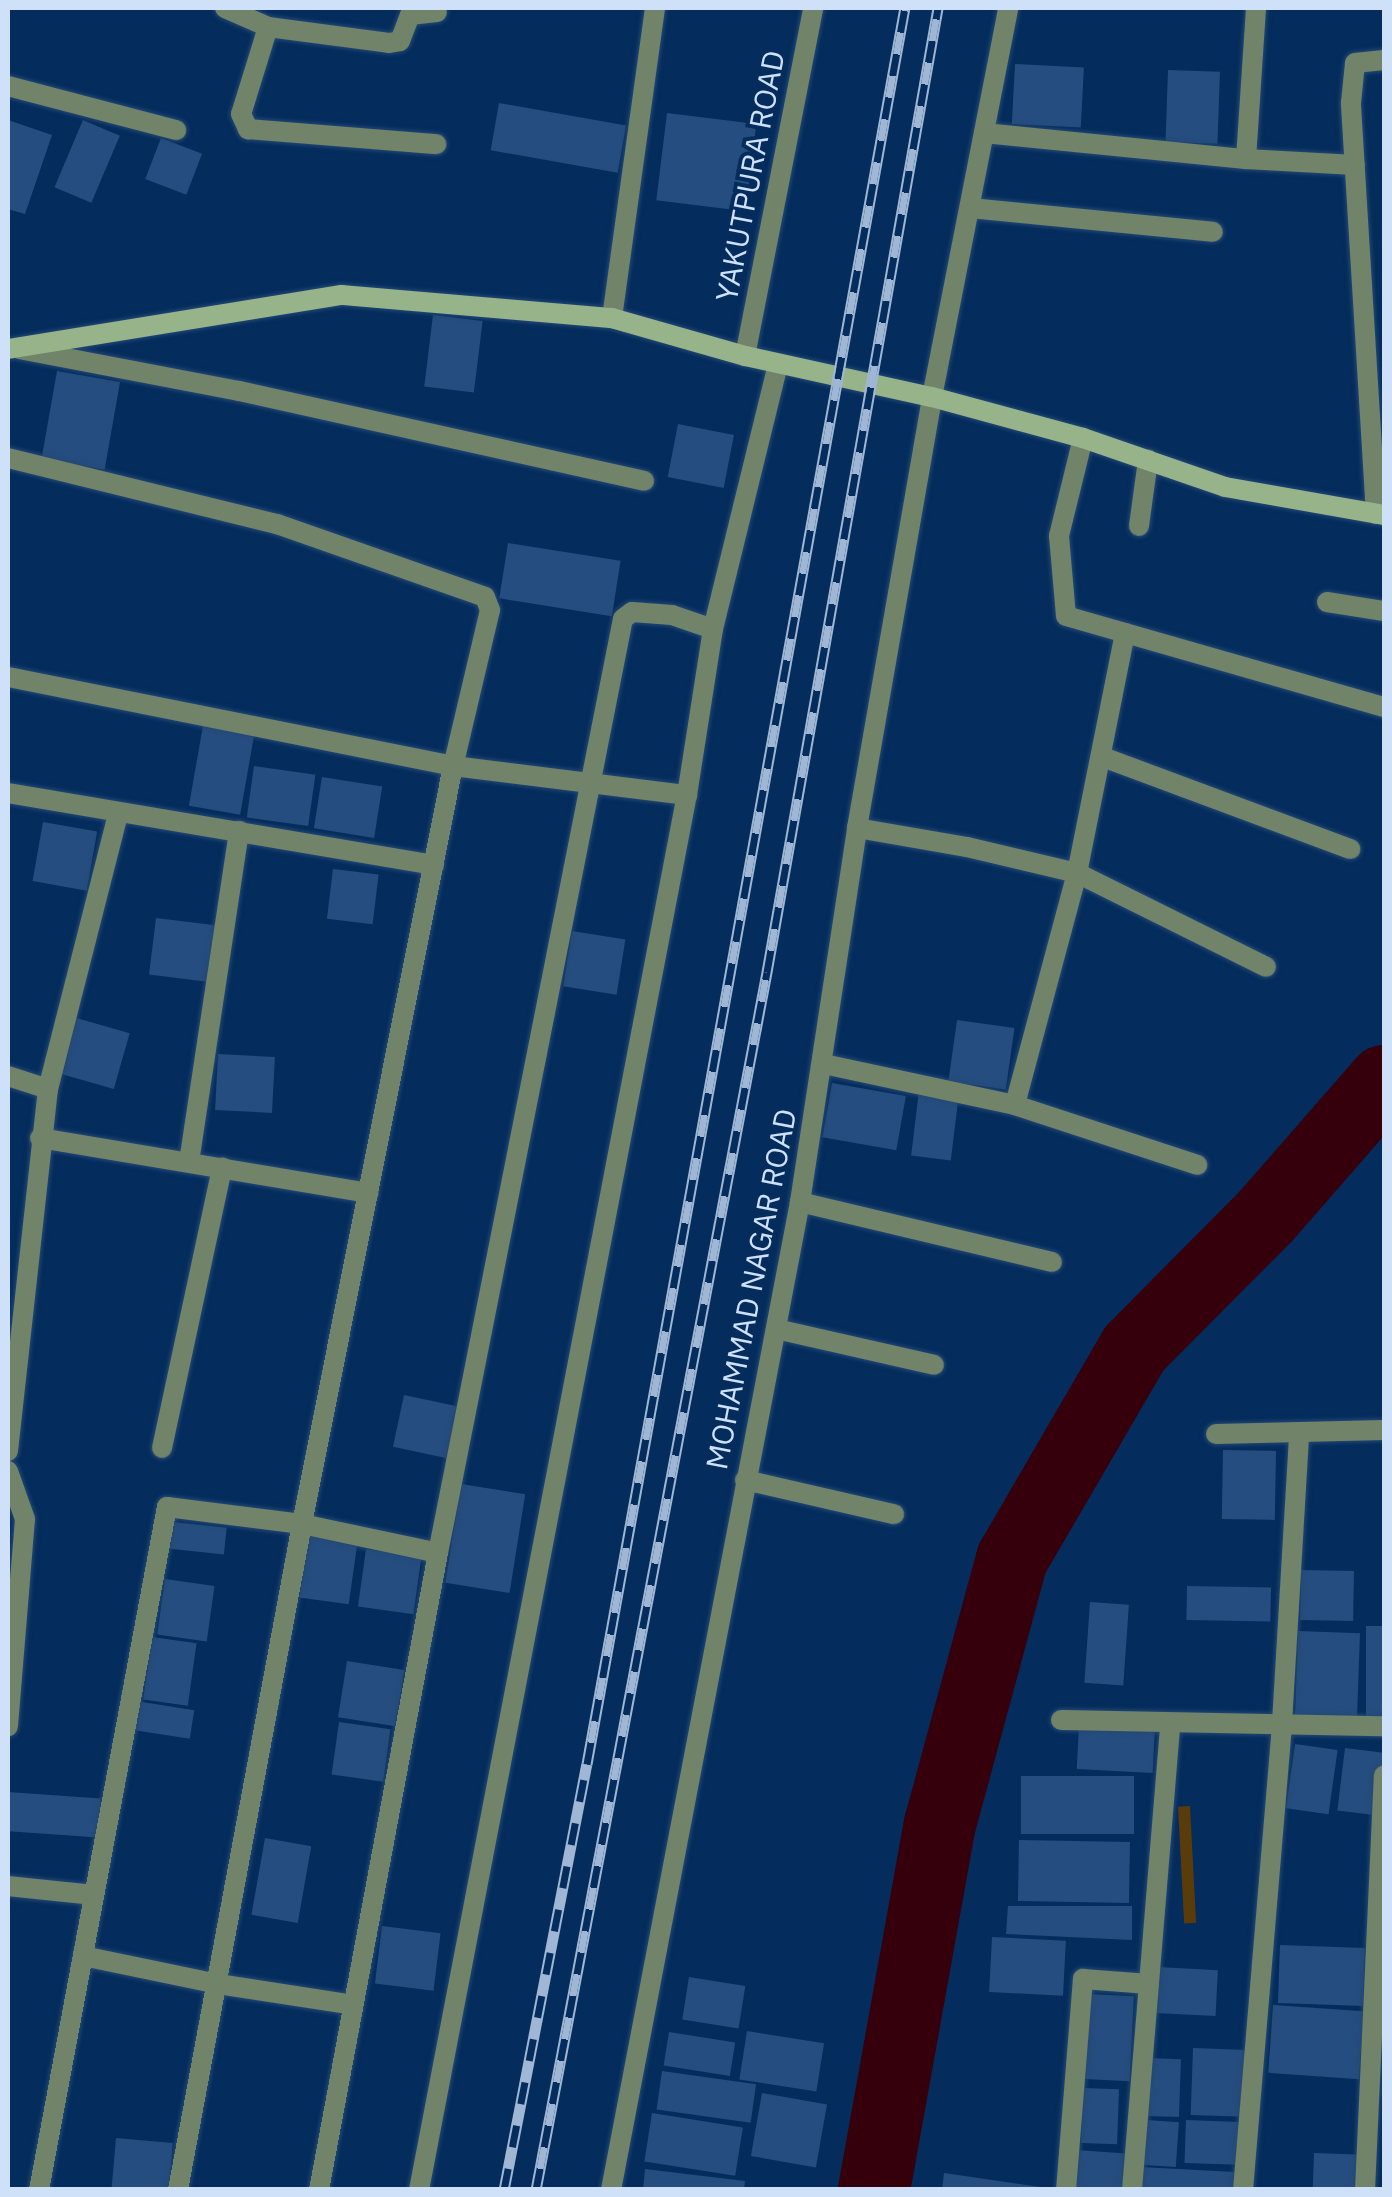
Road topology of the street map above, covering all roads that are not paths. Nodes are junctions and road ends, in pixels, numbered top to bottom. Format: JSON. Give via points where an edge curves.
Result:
{"nodes":[{"id":1,"x":225,"y":8,"type":"edge"},
{"id":2,"x":655,"y":8,"type":"edge"},
{"id":3,"x":814,"y":8,"type":"edge"},
{"id":4,"x":1008,"y":8,"type":"edge"},
{"id":5,"x":1256,"y":8,"type":"edge"},
{"id":6,"x":437,"y":12,"type":"dead end"},
{"id":7,"x":268,"y":27,"type":"junction"},
{"id":8,"x":1384,"y":60,"type":"edge"},
{"id":9,"x":8,"y":86,"type":"edge"},
{"id":10,"x":176,"y":130,"type":"dead end"},
{"id":11,"x":984,"y":133,"type":"junction"},
{"id":12,"x":436,"y":144,"type":"dead end"},
{"id":13,"x":1246,"y":159,"type":"junction"},
{"id":14,"x":1354,"y":164,"type":"junction"},
{"id":15,"x":970,"y":208,"type":"junction"},
{"id":16,"x":1213,"y":232,"type":"dead end"},
{"id":17,"x":612,"y":318,"type":"junction"},
{"id":18,"x":10,"y":349,"type":"edge"},
{"id":19,"x":746,"y":356,"type":"junction"},
{"id":20,"x":778,"y":364,"type":"junction"},
{"id":21,"x":932,"y":396,"type":"junction"},
{"id":22,"x":1082,"y":438,"type":"junction"},
{"id":23,"x":8,"y":458,"type":"edge"},
{"id":24,"x":1148,"y":460,"type":"junction"},
{"id":25,"x":644,"y":481,"type":"dead end"},
{"id":26,"x":1380,"y":515,"type":"edge"},
{"id":27,"x":1140,"y":526,"type":"dead end"},
{"id":28,"x":1328,"y":602,"type":"dead end"},
{"id":29,"x":1384,"y":611,"type":"edge"},
{"id":30,"x":712,"y":628,"type":"junction"},
{"id":31,"x":1124,"y":633,"type":"junction"},
{"id":32,"x":8,"y":677,"type":"edge"},
{"id":33,"x":1384,"y":707,"type":"edge"},
{"id":34,"x":1103,"y":757,"type":"junction"},
{"id":35,"x":453,"y":766,"type":"junction"},
{"id":36,"x":590,"y":783,"type":"junction"},
{"id":37,"x":8,"y":793,"type":"edge"},
{"id":38,"x":687,"y":795,"type":"junction"},
{"id":39,"x":118,"y":815,"type":"junction"},
{"id":40,"x":857,"y":828,"type":"junction"},
{"id":41,"x":239,"y":831,"type":"junction"},
{"id":42,"x":1350,"y":848,"type":"dead end"},
{"id":43,"x":434,"y":865,"type":"junction"},
{"id":44,"x":1078,"y":874,"type":"junction"},
{"id":45,"x":1266,"y":967,"type":"dead end"},
{"id":46,"x":824,"y":1064,"type":"junction"},
{"id":47,"x":8,"y":1076,"type":"edge"},
{"id":48,"x":48,"y":1089,"type":"junction"},
{"id":49,"x":1015,"y":1105,"type":"junction"},
{"id":50,"x":40,"y":1138,"type":"junction"},
{"id":51,"x":189,"y":1162,"type":"junction"},
{"id":52,"x":1197,"y":1165,"type":"dead end"},
{"id":53,"x":222,"y":1167,"type":"junction"},
{"id":54,"x":368,"y":1193,"type":"junction"},
{"id":55,"x":800,"y":1202,"type":"junction"},
{"id":56,"x":1052,"y":1262,"type":"dead end"},
{"id":57,"x":776,"y":1329,"type":"junction"},
{"id":58,"x":934,"y":1365,"type":"dead end"},
{"id":59,"x":1384,"y":1430,"type":"edge"},
{"id":60,"x":1216,"y":1434,"type":"dead end"},
{"id":61,"x":1299,"y":1434,"type":"junction"},
{"id":62,"x":162,"y":1448,"type":"dead end"},
{"id":63,"x":8,"y":1451,"type":"edge"},
{"id":64,"x":746,"y":1480,"type":"junction"},
{"id":65,"x":10,"y":1482,"type":"edge"},
{"id":66,"x":894,"y":1514,"type":"dead end"},
{"id":67,"x":302,"y":1524,"type":"junction"},
{"id":68,"x":438,"y":1554,"type":"junction"},
{"id":69,"x":1061,"y":1720,"type":"dead end"},
{"id":70,"x":1282,"y":1723,"type":"junction"},
{"id":71,"x":1170,"y":1724,"type":"junction"},
{"id":72,"x":8,"y":1726,"type":"edge"},
{"id":73,"x":1384,"y":1726,"type":"edge"},
{"id":74,"x":1384,"y":1775,"type":"edge"},
{"id":75,"x":8,"y":1886,"type":"edge"},
{"id":76,"x":94,"y":1895,"type":"junction"},
{"id":77,"x":84,"y":1956,"type":"junction"},
{"id":78,"x":218,"y":1984,"type":"junction"},
{"id":79,"x":1148,"y":1984,"type":"junction"},
{"id":80,"x":353,"y":2005,"type":"junction"},
{"id":81,"x":39,"y":2190,"type":"edge"},
{"id":82,"x":178,"y":2190,"type":"edge"},
{"id":83,"x":319,"y":2190,"type":"edge"},
{"id":84,"x":420,"y":2190,"type":"edge"},
{"id":85,"x":610,"y":2190,"type":"edge"},
{"id":86,"x":1066,"y":2190,"type":"edge"},
{"id":87,"x":1132,"y":2190,"type":"edge"},
{"id":88,"x":1243,"y":2190,"type":"edge"},
{"id":89,"x":1364,"y":2190,"type":"edge"}],
"edges":[{"from":1,"to":7,"type":"street"},
{"from":2,"to":17,"type":"street"},
{"from":3,"to":19,"type":"street","name":"YAKUTPURA ROAD"},
{"from":4,"to":11,"type":"street","name":"MOHAMMAD NAGAR ROAD"},
{"from":5,"to":13,"type":"street"},
{"from":6,"to":7,"type":"street","via":[[410,15],[396,44]]},
{"from":7,"to":12,"type":"street","via":[[241,114],[248,129]]},
{"from":8,"to":14,"type":"street","via":[[1354,63]]},
{"from":9,"to":10,"type":"street"},
{"from":11,"to":13,"type":"street"},
{"from":11,"to":15,"type":"street","name":"MOHAMMAD NAGAR ROAD"},
{"from":13,"to":14,"type":"street"},
{"from":14,"to":26,"type":"street"},
{"from":15,"to":16,"type":"street"},
{"from":15,"to":21,"type":"street","name":"MOHAMMAD NAGAR ROAD"},
{"from":17,"to":18,"type":"main road","via":[[342,295]]},
{"from":17,"to":19,"type":"main road"},
{"from":18,"to":25,"type":"street","via":[[239,390]]},
{"from":19,"to":20,"type":"main road"},
{"from":20,"to":21,"type":"main road"},
{"from":20,"to":30,"type":"street"},
{"from":21,"to":22,"type":"main road"},
{"from":21,"to":40,"type":"street","name":"MOHAMMAD NAGAR ROAD"},
{"from":22,"to":24,"type":"main road"},
{"from":22,"to":31,"type":"street","via":[[1059,536],[1063,610]]},
{"from":23,"to":35,"type":"street","via":[[276,524],[485,597],[490,610]]},
{"from":24,"to":26,"type":"main road","via":[[1225,487]]},
{"from":24,"to":27,"type":"street"},
{"from":28,"to":29,"type":"street"},
{"from":30,"to":36,"type":"street","via":[[672,615],[632,612],[623,618]]},
{"from":30,"to":38,"type":"street"},
{"from":31,"to":33,"type":"street"},
{"from":31,"to":34,"type":"street"},
{"from":32,"to":35,"type":"street"},
{"from":34,"to":42,"type":"street"},
{"from":34,"to":44,"type":"street"},
{"from":35,"to":36,"type":"street"},
{"from":35,"to":43,"type":"street"},
{"from":36,"to":38,"type":"street"},
{"from":36,"to":68,"type":"street"},
{"from":37,"to":39,"type":"street"},
{"from":38,"to":84,"type":"street"},
{"from":39,"to":41,"type":"street"},
{"from":39,"to":48,"type":"street"},
{"from":40,"to":44,"type":"street"},
{"from":40,"to":46,"type":"street","name":"MOHAMMAD NAGAR ROAD"},
{"from":41,"to":43,"type":"street"},
{"from":41,"to":51,"type":"street"},
{"from":43,"to":54,"type":"street"},
{"from":44,"to":45,"type":"street"},
{"from":44,"to":49,"type":"street"},
{"from":46,"to":49,"type":"street"},
{"from":46,"to":55,"type":"street","name":"MOHAMMAD NAGAR ROAD"},
{"from":47,"to":48,"type":"street"},
{"from":48,"to":50,"type":"street"},
{"from":49,"to":52,"type":"street"},
{"from":50,"to":51,"type":"street"},
{"from":50,"to":63,"type":"street"},
{"from":51,"to":53,"type":"street"},
{"from":53,"to":54,"type":"street"},
{"from":53,"to":62,"type":"street"},
{"from":54,"to":67,"type":"street"},
{"from":55,"to":56,"type":"street"},
{"from":55,"to":57,"type":"street","name":"MOHAMMAD NAGAR ROAD"},
{"from":57,"to":58,"type":"street"},
{"from":57,"to":64,"type":"street","name":"MOHAMMAD NAGAR ROAD"},
{"from":59,"to":61,"type":"street"},
{"from":60,"to":61,"type":"street"},
{"from":61,"to":70,"type":"street"},
{"from":64,"to":66,"type":"street"},
{"from":64,"to":85,"type":"street","name":"MOHAMMAD NAGAR ROAD"},
{"from":65,"to":72,"type":"street","via":[[25,1519]]},
{"from":67,"to":68,"type":"street"},
{"from":67,"to":76,"type":"street","via":[[167,1507]]},
{"from":67,"to":78,"type":"street"},
{"from":68,"to":80,"type":"street"},
{"from":69,"to":71,"type":"street"},
{"from":70,"to":71,"type":"street"},
{"from":70,"to":73,"type":"street"},
{"from":70,"to":88,"type":"street"},
{"from":71,"to":79,"type":"street"},
{"from":74,"to":89,"type":"street"},
{"from":75,"to":76,"type":"street"},
{"from":76,"to":77,"type":"street"},
{"from":77,"to":78,"type":"street"},
{"from":77,"to":81,"type":"street"},
{"from":78,"to":80,"type":"street"},
{"from":78,"to":82,"type":"street"},
{"from":79,"to":86,"type":"street","via":[[1082,1979]]},
{"from":79,"to":87,"type":"street"},
{"from":80,"to":83,"type":"street"}]}
